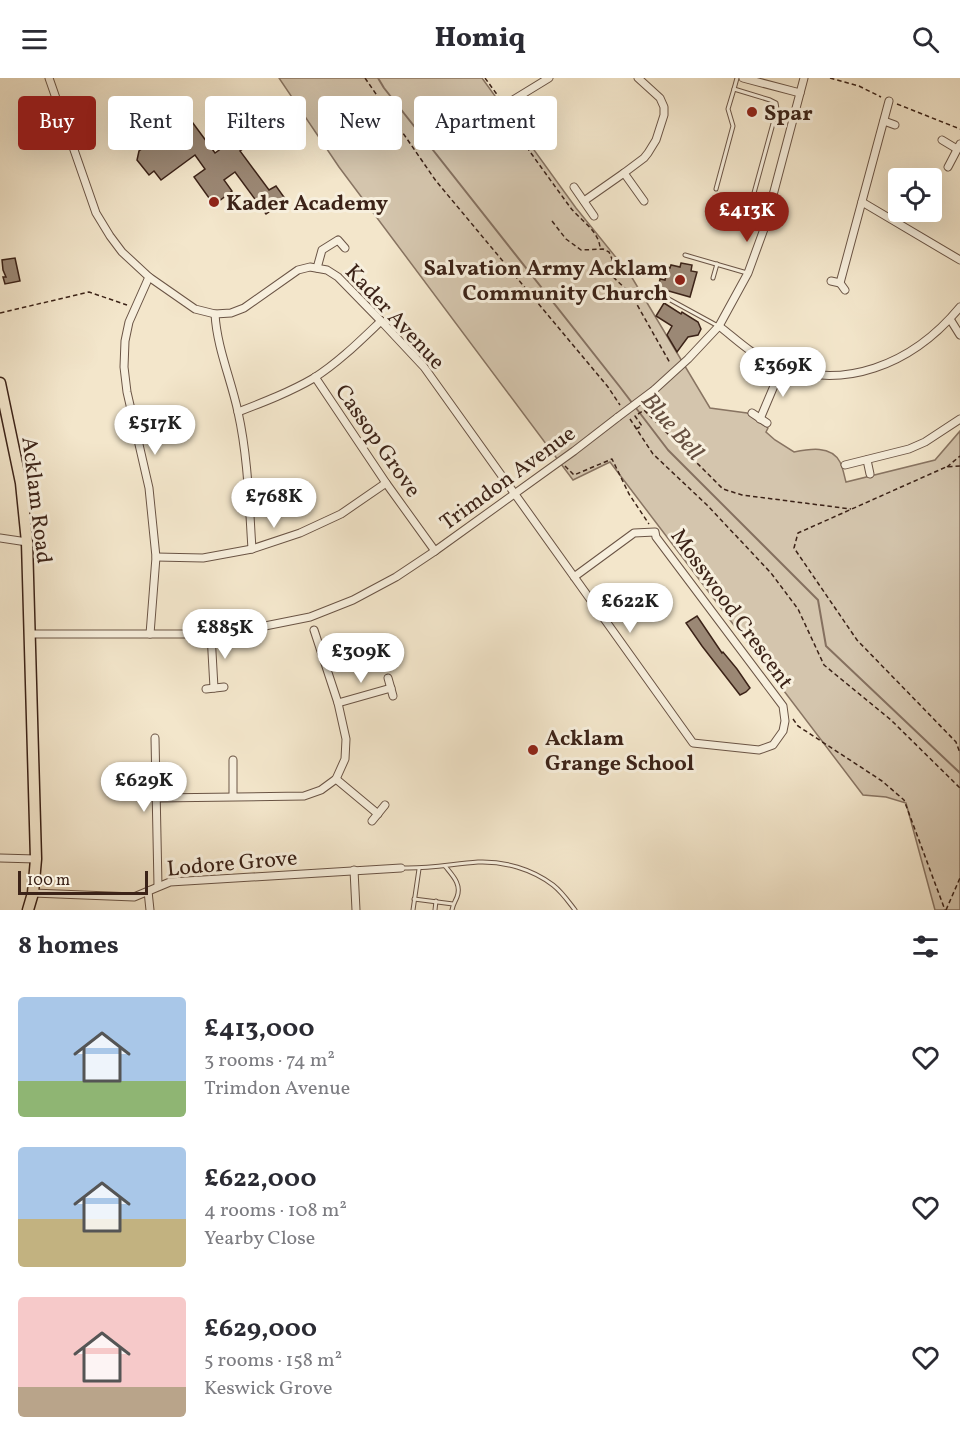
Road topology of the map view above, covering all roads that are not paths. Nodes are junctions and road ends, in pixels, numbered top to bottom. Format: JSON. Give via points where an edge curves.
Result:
{"nodes":[{"id":1,"x":49,"y":78,"type":"edge"},
{"id":2,"x":549,"y":78,"type":"edge"},
{"id":3,"x":638,"y":78,"type":"edge"},
{"id":4,"x":736,"y":78,"type":"edge"},
{"id":5,"x":743,"y":78,"type":"edge"},
{"id":6,"x":804,"y":78,"type":"edge"},
{"id":7,"x":734,"y":89,"type":"junction"},
{"id":8,"x":800,"y":93,"type":"junction"},
{"id":9,"x":520,"y":96,"type":"edge"},
{"id":10,"x":889,"y":101,"type":"dead end"},
{"id":11,"x":884,"y":122,"type":"junction"},
{"id":12,"x":895,"y":125,"type":"dead end"},
{"id":13,"x":942,"y":140,"type":"dead end"},
{"id":14,"x":959,"y":147,"type":"edge"},
{"id":15,"x":948,"y":166,"type":"dead end"},
{"id":16,"x":624,"y":173,"type":"junction"},
{"id":17,"x":574,"y":188,"type":"dead end"},
{"id":18,"x":716,"y":189,"type":"dead end"},
{"id":19,"x":584,"y":201,"type":"junction"},
{"id":20,"x":644,"y":201,"type":"dead end"},
{"id":21,"x":862,"y":202,"type":"junction"},
{"id":22,"x":770,"y":208,"type":"junction"},
{"id":23,"x":594,"y":216,"type":"dead end"},
{"id":24,"x":345,"y":248,"type":"dead end"},
{"id":25,"x":684,"y":255,"type":"dead end"},
{"id":26,"x":960,"y":260,"type":"edge"},
{"id":27,"x":717,"y":264,"type":"junction"},
{"id":28,"x":317,"y":268,"type":"junction"},
{"id":29,"x":748,"y":273,"type":"junction"},
{"id":30,"x":149,"y":277,"type":"junction"},
{"id":31,"x":713,"y":278,"type":"dead end"},
{"id":32,"x":831,"y":281,"type":"dead end"},
{"id":33,"x":840,"y":283,"type":"junction"},
{"id":34,"x":845,"y":290,"type":"dead end"},
{"id":35,"x":665,"y":297,"type":"dead end"},
{"id":36,"x":960,"y":307,"type":"edge"},
{"id":37,"x":215,"y":314,"type":"junction"},
{"id":38,"x":950,"y":319,"type":"junction"},
{"id":39,"x":381,"y":321,"type":"junction"},
{"id":40,"x":719,"y":326,"type":"junction"},
{"id":41,"x":960,"y":335,"type":"edge"},
{"id":42,"x":782,"y":368,"type":"junction"},
{"id":43,"x":315,"y":377,"type":"junction"},
{"id":44,"x":0,"y":383,"type":"edge"},
{"id":45,"x":238,"y":412,"type":"junction"},
{"id":46,"x":752,"y":413,"type":"dead end"},
{"id":47,"x":960,"y":419,"type":"edge"},
{"id":48,"x":867,"y":460,"type":"junction"},
{"id":49,"x":845,"y":465,"type":"dead end"},
{"id":50,"x":870,"y":474,"type":"dead end"},
{"id":51,"x":386,"y":483,"type":"junction"},
{"id":52,"x":514,"y":494,"type":"junction"},
{"id":53,"x":0,"y":537,"type":"edge"},
{"id":54,"x":27,"y":542,"type":"junction"},
{"id":55,"x":252,"y":549,"type":"junction"},
{"id":56,"x":435,"y":551,"type":"junction"},
{"id":57,"x":156,"y":557,"type":"junction"},
{"id":58,"x":574,"y":576,"type":"junction"},
{"id":59,"x":314,"y":630,"type":"dead end"},
{"id":60,"x":30,"y":634,"type":"junction"},
{"id":61,"x":150,"y":634,"type":"junction"},
{"id":62,"x":211,"y":634,"type":"junction"},
{"id":63,"x":388,"y":678,"type":"dead end"},
{"id":64,"x":224,"y":687,"type":"dead end"},
{"id":65,"x":391,"y":688,"type":"junction"},
{"id":66,"x":393,"y":696,"type":"dead end"},
{"id":67,"x":338,"y":703,"type":"junction"},
{"id":68,"x":155,"y":738,"type":"dead end"},
{"id":69,"x":759,"y":750,"type":"joint"},
{"id":70,"x":233,"y":760,"type":"dead end"},
{"id":71,"x":336,"y":779,"type":"junction"},
{"id":72,"x":232,"y":796,"type":"junction"},
{"id":73,"x":156,"y":798,"type":"junction"},
{"id":74,"x":385,"y":805,"type":"dead end"},
{"id":75,"x":378,"y":814,"type":"junction"},
{"id":76,"x":372,"y":821,"type":"dead end"},
{"id":77,"x":0,"y":858,"type":"edge"},
{"id":78,"x":36,"y":859,"type":"junction"},
{"id":79,"x":446,"y":866,"type":"junction"},
{"id":80,"x":401,"y":868,"type":"joint"},
{"id":81,"x":419,"y":869,"type":"junction"},
{"id":82,"x":354,"y":870,"type":"junction"},
{"id":83,"x":158,"y":886,"type":"junction"},
{"id":84,"x":148,"y":891,"type":"junction"},
{"id":85,"x":33,"y":893,"type":"junction"},
{"id":86,"x":414,"y":899,"type":"junction"},
{"id":87,"x":436,"y":901,"type":"junction"},
{"id":88,"x":453,"y":904,"type":"junction"},
{"id":89,"x":28,"y":910,"type":"edge"},
{"id":90,"x":150,"y":910,"type":"edge"},
{"id":91,"x":356,"y":910,"type":"edge"},
{"id":92,"x":413,"y":910,"type":"edge"},
{"id":93,"x":435,"y":910,"type":"edge"},
{"id":94,"x":452,"y":910,"type":"edge"},
{"id":95,"x":575,"y":910,"type":"edge"}],
"edges":[{"from":1,"to":30,"type":"street","via":[[96,213],[122,252]]},
{"from":2,"to":9,"type":"street"},
{"from":3,"to":16,"type":"street","via":[[663,102],[664,115],[648,153]]},
{"from":4,"to":7,"type":"lane"},
{"from":5,"to":8,"type":"street"},
{"from":6,"to":8,"type":"street","name":"Trimdon Avenue"},
{"from":7,"to":18,"type":"lane","via":[[728,109],[733,126]]},
{"from":7,"to":22,"type":"lane","via":[[776,103],[754,193],[759,206]]},
{"from":8,"to":22,"type":"street","name":"Trimdon Avenue"},
{"from":10,"to":11,"type":"street"},
{"from":11,"to":12,"type":"street"},
{"from":11,"to":21,"type":"street"},
{"from":13,"to":14,"type":"street"},
{"from":14,"to":15,"type":"street"},
{"from":16,"to":19,"type":"street"},
{"from":16,"to":20,"type":"street"},
{"from":17,"to":19,"type":"street"},
{"from":19,"to":23,"type":"street"},
{"from":21,"to":26,"type":"street"},
{"from":21,"to":33,"type":"street"},
{"from":22,"to":29,"type":"street","name":"Trimdon Avenue"},
{"from":24,"to":28,"type":"street","via":[[338,240],[322,250]]},
{"from":25,"to":27,"type":"lane"},
{"from":27,"to":29,"type":"lane"},
{"from":27,"to":31,"type":"lane"},
{"from":28,"to":37,"type":"street","name":"Kader Avenue","via":[[298,270],[244,308]]},
{"from":28,"to":39,"type":"street","name":"Kader Avenue","via":[[338,277]]},
{"from":29,"to":40,"type":"street","name":"Trimdon Avenue"},
{"from":30,"to":37,"type":"street","via":[[195,309]]},
{"from":30,"to":57,"type":"street","via":[[129,322],[124,367],[149,488]]},
{"from":32,"to":33,"type":"street"},
{"from":33,"to":34,"type":"street"},
{"from":35,"to":40,"type":"lane"},
{"from":36,"to":38,"type":"street"},
{"from":37,"to":45,"type":"street","via":[[216,333]]},
{"from":38,"to":41,"type":"street"},
{"from":38,"to":42,"type":"street","via":[[896,360],[860,373],[830,376]]},
{"from":39,"to":43,"type":"street","via":[[347,354]]},
{"from":39,"to":52,"type":"street","name":"Kader Avenue","via":[[424,367]]},
{"from":40,"to":42,"type":"street"},
{"from":40,"to":52,"type":"street","name":"Trimdon Avenue","bridge":true,"via":[[654,390]]},
{"from":42,"to":46,"type":"street","via":[[764,421]]},
{"from":43,"to":45,"type":"street"},
{"from":43,"to":51,"type":"street","name":"Cassop Grove"},
{"from":44,"to":54,"type":"main road","name":"Acklam Road","via":[[21,483]]},
{"from":45,"to":55,"type":"street"},
{"from":47,"to":48,"type":"street","via":[[925,442]]},
{"from":48,"to":49,"type":"street"},
{"from":48,"to":50,"type":"street"},
{"from":51,"to":55,"type":"street","via":[[341,514]]},
{"from":51,"to":56,"type":"street","name":"Cassop Grove"},
{"from":52,"to":56,"type":"street","name":"Trimdon Avenue"},
{"from":52,"to":58,"type":"street","name":"Kader Avenue"},
{"from":53,"to":54,"type":"street"},
{"from":54,"to":60,"type":"main road","name":"Acklam Road"},
{"from":55,"to":57,"type":"street","via":[[203,558]]},
{"from":56,"to":62,"type":"street","name":"Trimdon Avenue","via":[[353,600],[310,616]]},
{"from":57,"to":61,"type":"street"},
{"from":58,"to":69,"type":"street","name":"Kader Avenue","via":[[693,743]]},
{"from":58,"to":69,"type":"street","name":"Mosswood Crescent","via":[[634,533],[655,532],[783,706],[783,731],[773,745]]},
{"from":59,"to":67,"type":"street"},
{"from":60,"to":61,"type":"street","name":"Trimdon Avenue"},
{"from":60,"to":78,"type":"main road","name":"Acklam Road"},
{"from":61,"to":62,"type":"street","name":"Trimdon Avenue"},
{"from":62,"to":64,"type":"street","via":[[210,689]]},
{"from":63,"to":65,"type":"street"},
{"from":65,"to":66,"type":"street"},
{"from":65,"to":67,"type":"street"},
{"from":67,"to":71,"type":"street","via":[[346,739],[345,759]]},
{"from":68,"to":73,"type":"street"},
{"from":70,"to":72,"type":"street"},
{"from":71,"to":72,"type":"street","via":[[304,796]]},
{"from":71,"to":75,"type":"street"},
{"from":72,"to":73,"type":"street"},
{"from":73,"to":83,"type":"street"},
{"from":74,"to":75,"type":"street"},
{"from":75,"to":76,"type":"street"},
{"from":77,"to":78,"type":"street"},
{"from":78,"to":85,"type":"main road","name":"Acklam Road"},
{"from":79,"to":81,"type":"lane"},
{"from":79,"to":88,"type":"lane","via":[[458,884]]},
{"from":79,"to":95,"type":"lane","via":[[479,862],[525,870],[554,886]]},
{"from":80,"to":81,"type":"lane"},
{"from":80,"to":82,"type":"street","name":"Lodore Grove"},
{"from":81,"to":86,"type":"lane"},
{"from":82,"to":83,"type":"street","name":"Lodore Grove"},
{"from":82,"to":91,"type":"street"},
{"from":83,"to":84,"type":"street","name":"Lodore Grove"},
{"from":84,"to":85,"type":"street","name":"Lodore Grove","via":[[134,897]]},
{"from":84,"to":90,"type":"street"},
{"from":85,"to":89,"type":"main road","name":"Acklam Road"},
{"from":86,"to":87,"type":"lane"},
{"from":86,"to":92,"type":"lane"},
{"from":87,"to":88,"type":"lane"},
{"from":87,"to":93,"type":"lane"},
{"from":88,"to":94,"type":"lane"}]}
